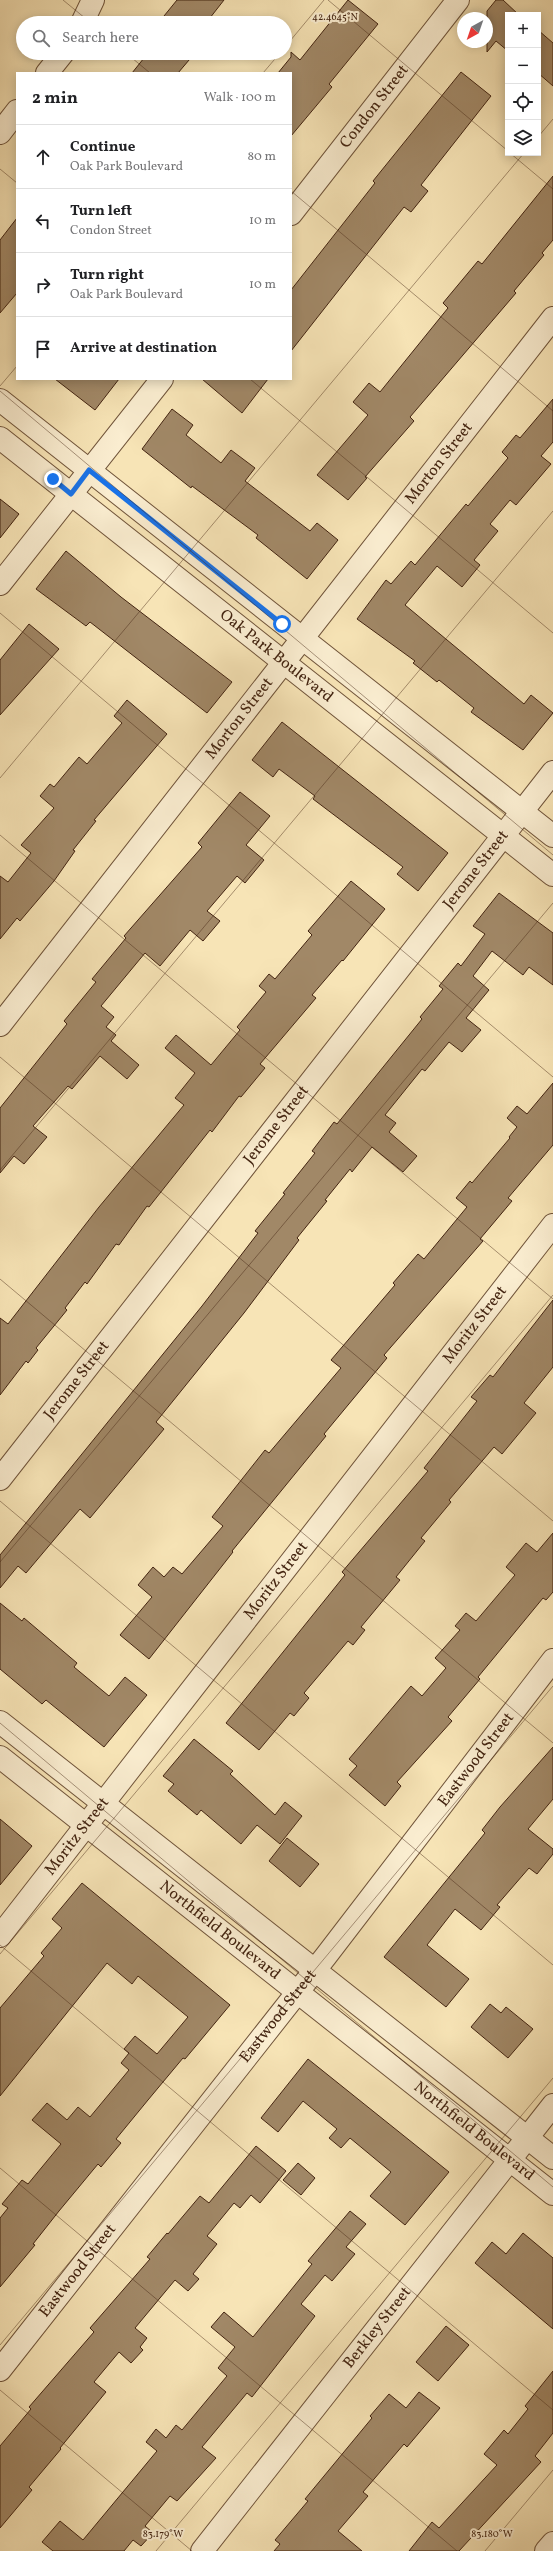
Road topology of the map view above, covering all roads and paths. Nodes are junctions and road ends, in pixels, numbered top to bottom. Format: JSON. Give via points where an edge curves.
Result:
{"nodes":[{"id":1,"x":93,"y":0,"type":"edge"},
{"id":2,"x":458,"y":0,"type":"edge"},
{"id":3,"x":85,"y":16,"type":"edge"},
{"id":4,"x":57,"y":60,"type":"edge"},
{"id":5,"x":48,"y":72,"type":"edge"},
{"id":6,"x":16,"y":112,"type":"edge"},
{"id":7,"x":0,"y":133,"type":"edge"},
{"id":8,"x":292,"y":213,"type":"edge"},
{"id":9,"x":553,"y":318,"type":"edge"},
{"id":10,"x":161,"y":380,"type":"edge"},
{"id":11,"x":0,"y":400,"type":"edge"},
{"id":12,"x":0,"y":438,"type":"edge"},
{"id":13,"x":89,"y":470,"type":"junction"},
{"id":14,"x":71,"y":494,"type":"junction"},
{"id":15,"x":0,"y":584,"type":"edge"},
{"id":16,"x":302,"y":639,"type":"junction"},
{"id":17,"x":284,"y":663,"type":"junction"},
{"id":18,"x":553,"y":772,"type":"edge"},
{"id":19,"x":522,"y":812,"type":"junction"},
{"id":20,"x":504,"y":835,"type":"junction"},
{"id":21,"x":553,"y":836,"type":"edge"},
{"id":22,"x":553,"y":875,"type":"edge"},
{"id":23,"x":0,"y":1025,"type":"edge"},
{"id":24,"x":553,"y":1225,"type":"edge"},
{"id":25,"x":0,"y":1479,"type":"edge"},
{"id":26,"x":553,"y":1660,"type":"edge"},
{"id":27,"x":0,"y":1722,"type":"edge"},
{"id":28,"x":0,"y":1757,"type":"edge"},
{"id":29,"x":103,"y":1804,"type":"junction"},
{"id":30,"x":86,"y":1825,"type":"junction"},
{"id":31,"x":0,"y":1936,"type":"edge"},
{"id":32,"x":315,"y":1970,"type":"junction"},
{"id":33,"x":298,"y":1991,"type":"junction"},
{"id":34,"x":553,"y":2105,"type":"edge"},
{"id":35,"x":528,"y":2138,"type":"junction"},
{"id":36,"x":553,"y":2158,"type":"edge"},
{"id":37,"x":510,"y":2160,"type":"junction"},
{"id":38,"x":553,"y":2194,"type":"edge"},
{"id":39,"x":0,"y":2370,"type":"edge"},
{"id":40,"x":553,"y":2543,"type":"edge"},
{"id":41,"x":202,"y":2551,"type":"edge"},
{"id":42,"x":546,"y":2551,"type":"edge"}],
"edges":[{"from":1,"to":3,"type":"street"},
{"from":2,"to":8,"type":"street","name":"Condon Street"},
{"from":4,"to":5,"type":"street"},
{"from":6,"to":7,"type":"street"},
{"from":9,"to":16,"type":"street","name":"Morton Street"},
{"from":10,"to":13,"type":"street"},
{"from":11,"to":13,"type":"street","name":"Oak Park Boulevard"},
{"from":12,"to":14,"type":"street","name":"Oak Park Boulevard"},
{"from":13,"to":14,"type":"street"},
{"from":13,"to":16,"type":"street","name":"Oak Park Boulevard"},
{"from":14,"to":15,"type":"street"},
{"from":14,"to":17,"type":"street","name":"Oak Park Boulevard"},
{"from":16,"to":17,"type":"street","name":"Morton Street"},
{"from":16,"to":19,"type":"street","name":"Oak Park Boulevard"},
{"from":17,"to":20,"type":"street","name":"Oak Park Boulevard"},
{"from":17,"to":23,"type":"street","name":"Morton Street"},
{"from":18,"to":19,"type":"street","name":"Jerome Street"},
{"from":19,"to":20,"type":"street","name":"Jerome Street"},
{"from":19,"to":21,"type":"street","name":"Oak Park Boulevard"},
{"from":20,"to":22,"type":"street","name":"Oak Park Boulevard"},
{"from":20,"to":25,"type":"street","name":"Jerome Street"},
{"from":24,"to":29,"type":"street","name":"Moritz Street"},
{"from":26,"to":32,"type":"street","name":"Eastwood Street"},
{"from":27,"to":29,"type":"street","name":"Northfield Boulevard"},
{"from":28,"to":30,"type":"street","name":"Northfield Boulevard"},
{"from":29,"to":30,"type":"street","name":"Moritz Street"},
{"from":29,"to":32,"type":"street","name":"Northfield Boulevard"},
{"from":30,"to":31,"type":"street","name":"Moritz Street"},
{"from":30,"to":33,"type":"street","name":"Northfield Boulevard"},
{"from":32,"to":33,"type":"street","name":"Eastwood Street"},
{"from":32,"to":35,"type":"street","name":"Northfield Boulevard"},
{"from":33,"to":37,"type":"street","name":"Northfield Boulevard"},
{"from":33,"to":39,"type":"street","name":"Eastwood Street"},
{"from":34,"to":35,"type":"street","name":"Berkley Street"},
{"from":35,"to":36,"type":"street","name":"Northfield Boulevard"},
{"from":35,"to":37,"type":"street","name":"Berkley Street"},
{"from":37,"to":38,"type":"street","name":"Northfield Boulevard"},
{"from":37,"to":41,"type":"street","name":"Berkley Street"},
{"from":40,"to":42,"type":"street"}]}
